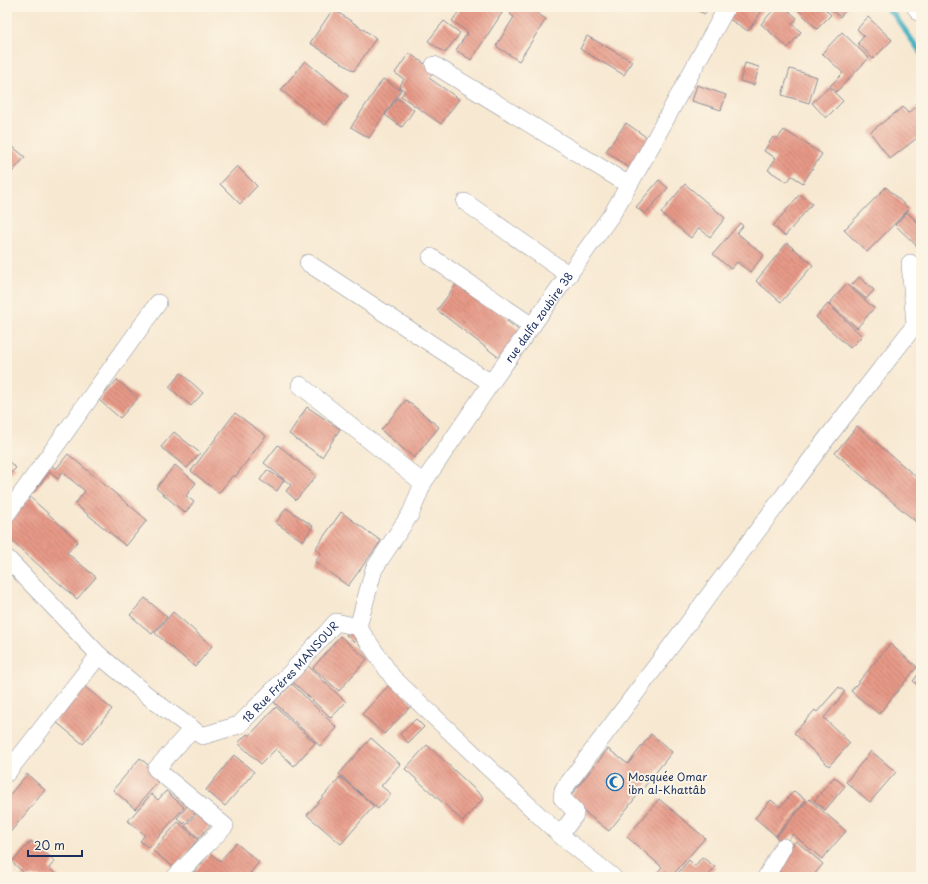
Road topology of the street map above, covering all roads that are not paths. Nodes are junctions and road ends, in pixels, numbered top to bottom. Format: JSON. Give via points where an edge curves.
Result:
{"nodes":[{"id":1,"x":726,"y":7,"type":"edge"},
{"id":2,"x":915,"y":7,"type":"edge"},
{"id":3,"x":921,"y":14,"type":"edge"},
{"id":4,"x":434,"y":65,"type":"dead end"},
{"id":5,"x":630,"y":185,"type":"junction"},
{"id":6,"x":465,"y":202,"type":"dead end"},
{"id":7,"x":431,"y":257,"type":"dead end"},
{"id":8,"x":308,"y":263,"type":"dead end"},
{"id":9,"x":910,"y":263,"type":"dead end"},
{"id":10,"x":569,"y":275,"type":"junction"},
{"id":11,"x":158,"y":304,"type":"dead end"},
{"id":12,"x":532,"y":326,"type":"junction"},
{"id":13,"x":491,"y":383,"type":"junction"},
{"id":14,"x":300,"y":385,"type":"dead end"},
{"id":15,"x":423,"y":483,"type":"junction"},
{"id":16,"x":7,"y":514,"type":"edge"},
{"id":17,"x":7,"y":558,"type":"edge"},
{"id":18,"x":358,"y":627,"type":"junction"},
{"id":19,"x":99,"y":655,"type":"junction"},
{"id":20,"x":192,"y":729,"type":"junction"},
{"id":21,"x":7,"y":773,"type":"edge"},
{"id":22,"x":560,"y":834,"type":"junction"},
{"id":23,"x":783,"y":847,"type":"dead end"},
{"id":24,"x":175,"y":877,"type":"edge"},
{"id":25,"x":613,"y":877,"type":"edge"},
{"id":26,"x":766,"y":877,"type":"edge"}],
"edges":[{"from":1,"to":5,"type":"street","name":"rue dalfa zoubire 38"},
{"from":2,"to":3,"type":"street"},
{"from":4,"to":5,"type":"street"},
{"from":5,"to":10,"type":"street","name":"rue dalfa zoubire 38"},
{"from":6,"to":10,"type":"street"},
{"from":7,"to":12,"type":"street"},
{"from":8,"to":13,"type":"street"},
{"from":9,"to":22,"type":"street","via":[[915,325],[563,790],[562,798],[575,811],[575,815]]},
{"from":10,"to":12,"type":"street","name":"rue dalfa zoubire 38"},
{"from":11,"to":16,"type":"street"},
{"from":12,"to":13,"type":"street","name":"rue dalfa zoubire 38"},
{"from":13,"to":15,"type":"street","name":"rue dalfa zoubire 38"},
{"from":14,"to":15,"type":"street"},
{"from":15,"to":18,"type":"street","name":"rue dalfa zoubire 38","via":[[411,513],[374,569]]},
{"from":17,"to":19,"type":"street","name":"18 Rue Fréres MANSOUR"},
{"from":18,"to":20,"type":"street","name":"18 Rue Fréres MANSOUR","via":[[336,622],[239,725],[202,736]]},
{"from":18,"to":22,"type":"street","name":"18 Rue Fréres MANSOUR","via":[[392,678]]},
{"from":19,"to":20,"type":"street","name":"18 Rue Fréres MANSOUR"},
{"from":19,"to":21,"type":"street"},
{"from":20,"to":24,"type":"street","via":[[156,769],[225,826]]},
{"from":22,"to":25,"type":"street","name":"18 Rue Fréres MANSOUR"},
{"from":23,"to":26,"type":"street"}]}
